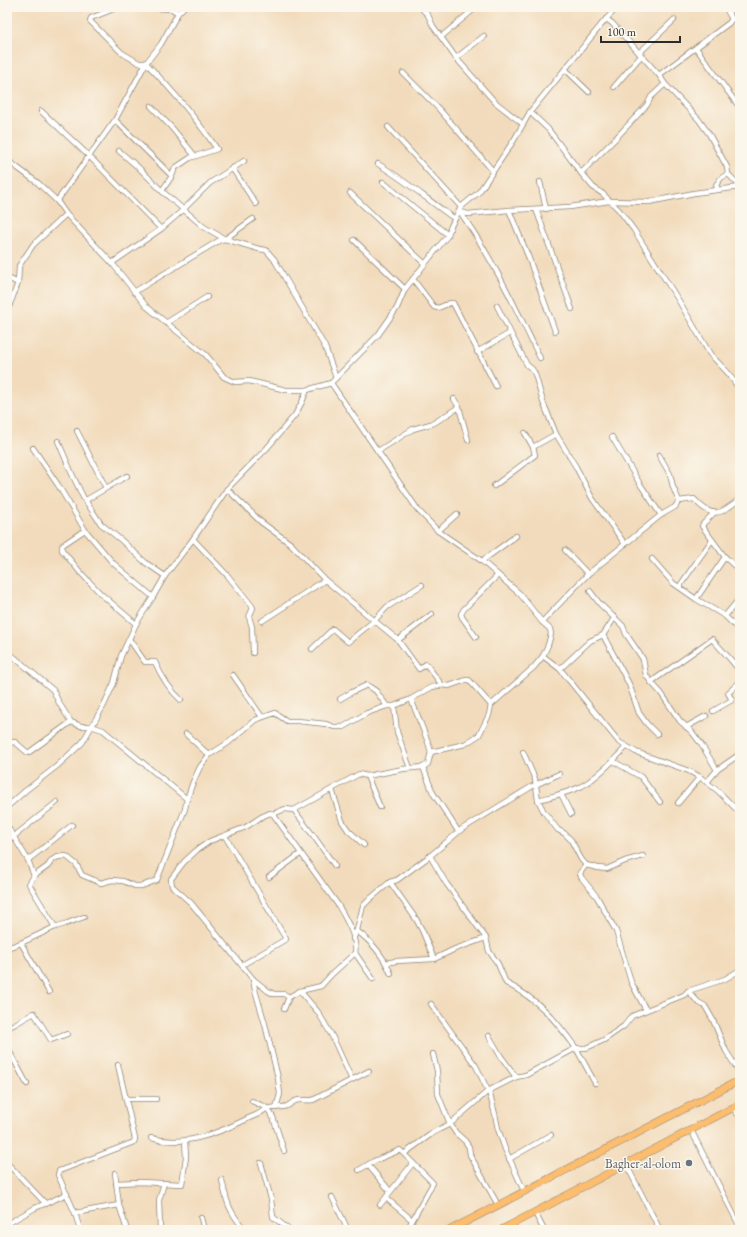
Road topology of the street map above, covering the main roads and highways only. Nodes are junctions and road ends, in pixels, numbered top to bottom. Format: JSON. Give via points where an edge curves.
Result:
{"nodes":[{"id":1,"x":740,"y":1080,"type":"edge"},
{"id":2,"x":740,"y":1104,"type":"edge"},
{"id":3,"x":450,"y":1230,"type":"edge"},
{"id":4,"x":501,"y":1230,"type":"edge"}],
"edges":[{"from":1,"to":3,"type":"main road"},
{"from":2,"to":4,"type":"main road"}]}
